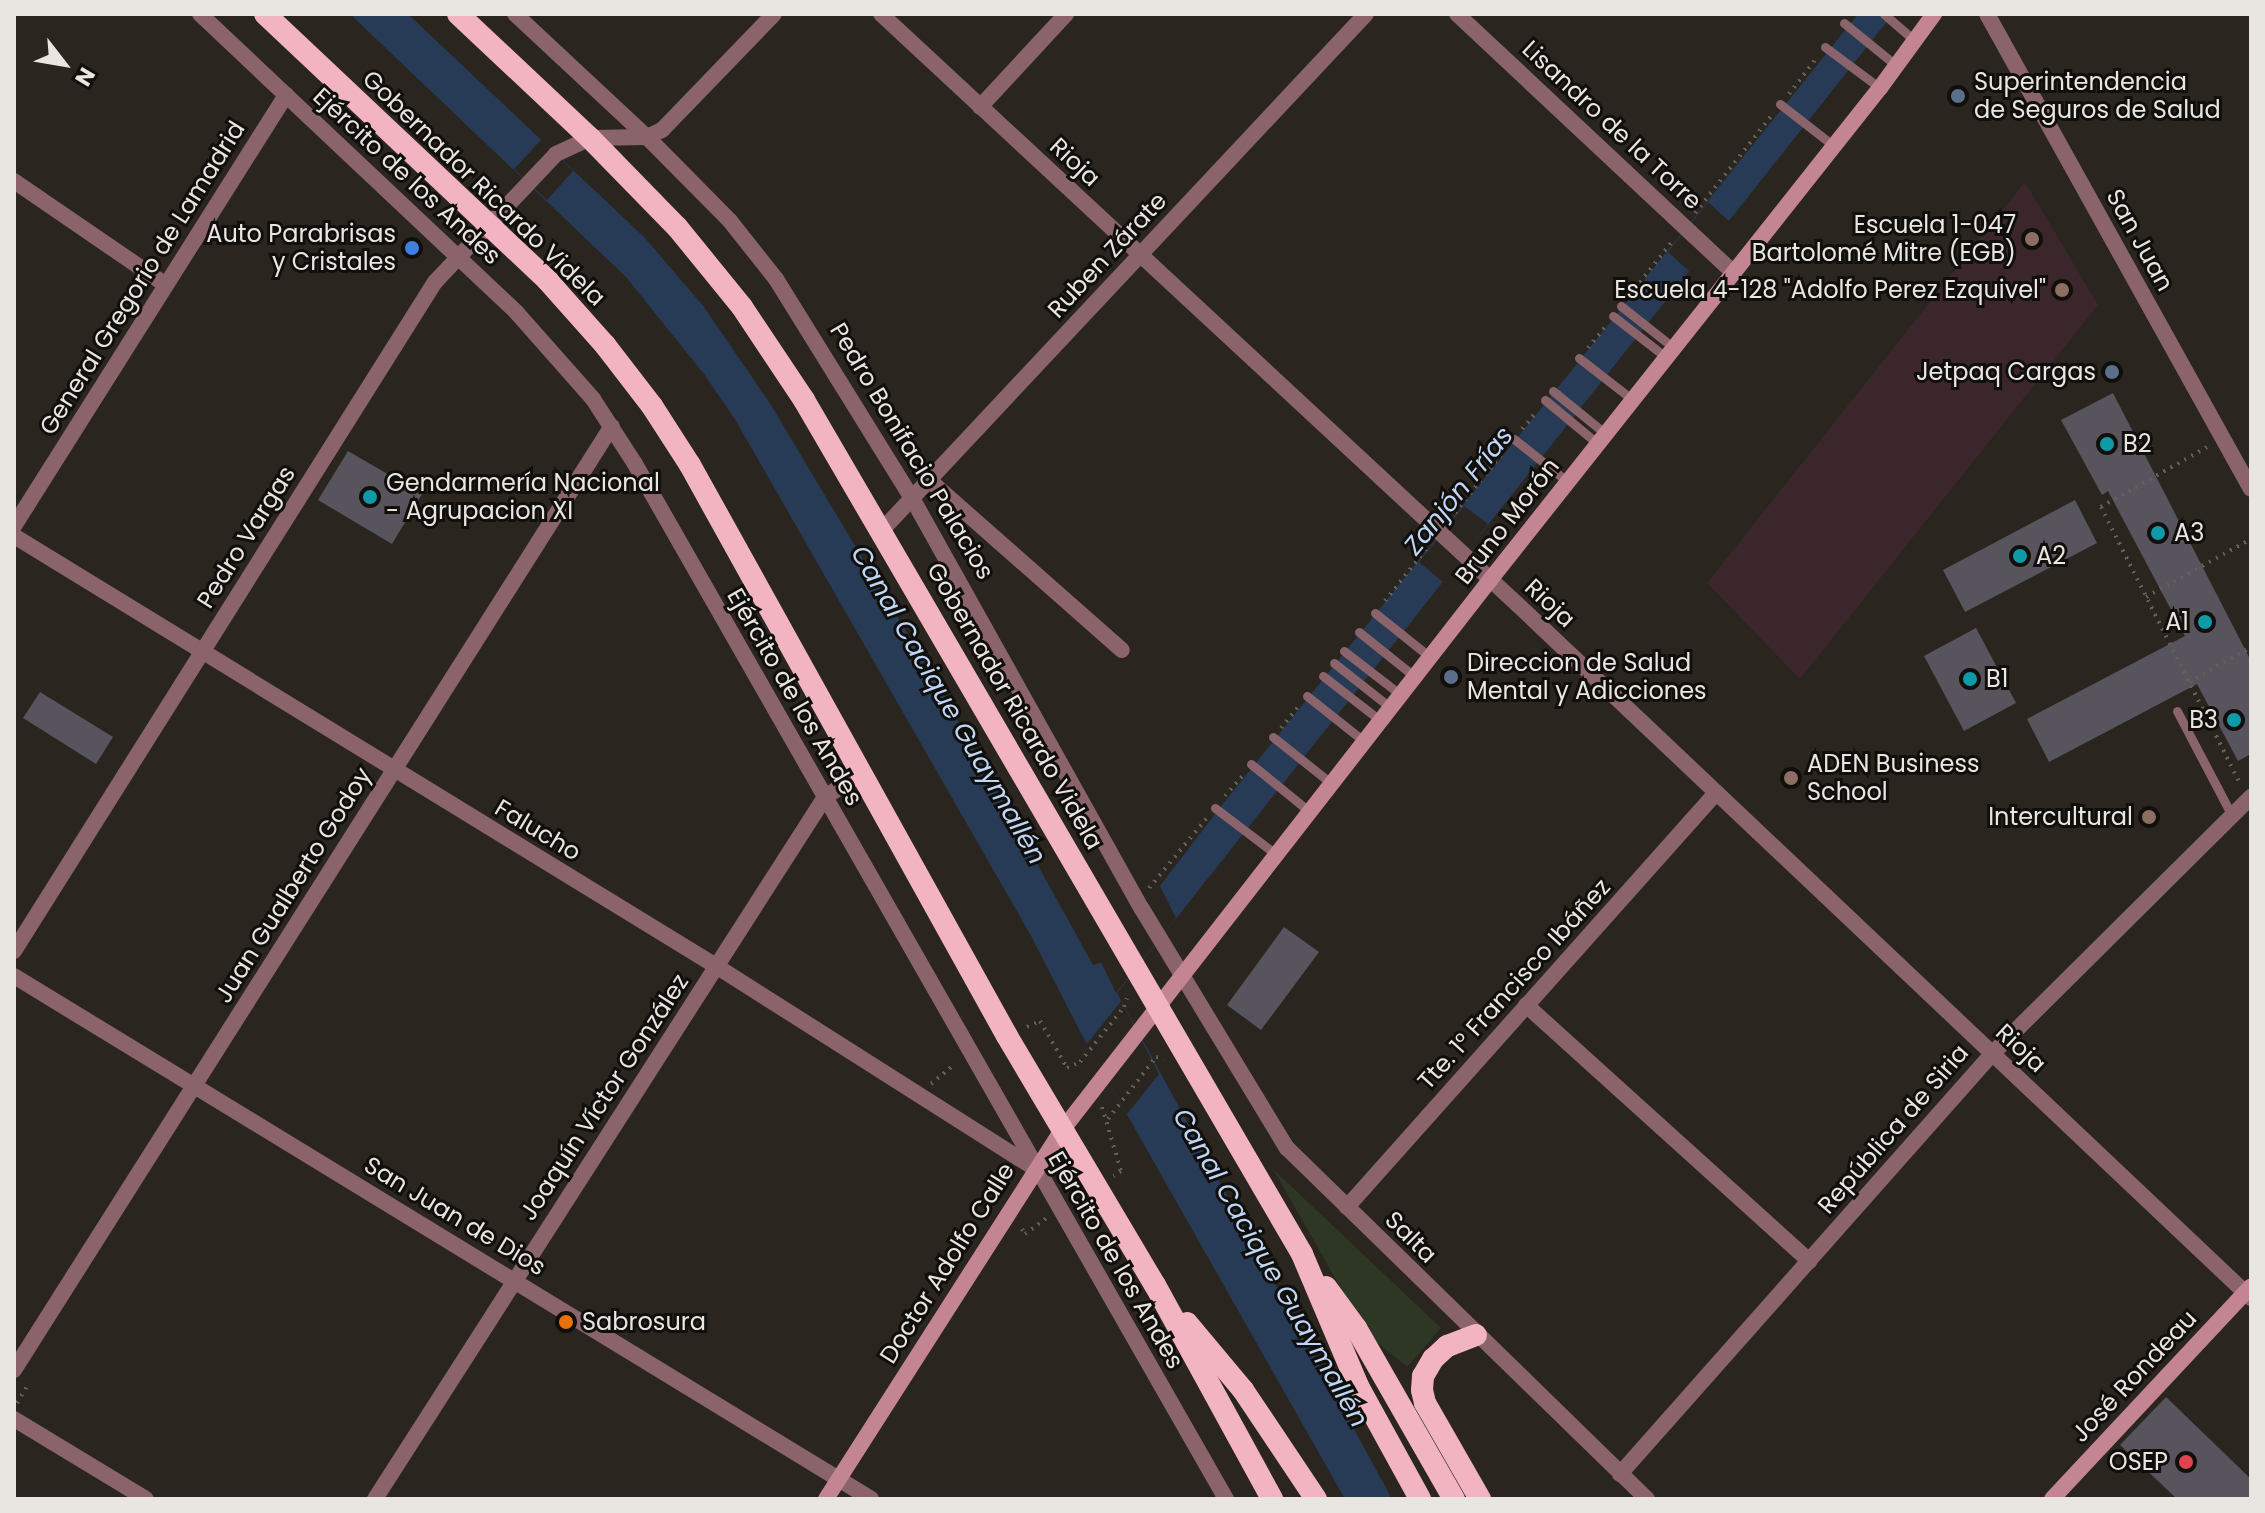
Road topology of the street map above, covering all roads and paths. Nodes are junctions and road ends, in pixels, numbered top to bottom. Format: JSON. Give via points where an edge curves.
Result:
{"nodes":[{"id":1,"x":200,"y":14,"type":"edge"},
{"id":2,"x":265,"y":14,"type":"edge"},
{"id":3,"x":458,"y":14,"type":"edge"},
{"id":4,"x":515,"y":14,"type":"edge"},
{"id":5,"x":774,"y":14,"type":"edge"},
{"id":6,"x":881,"y":14,"type":"edge"},
{"id":7,"x":1066,"y":14,"type":"edge"},
{"id":8,"x":1366,"y":14,"type":"edge"},
{"id":9,"x":1457,"y":14,"type":"edge"},
{"id":10,"x":1934,"y":14,"type":"edge"},
{"id":11,"x":1987,"y":14,"type":"edge"},
{"id":12,"x":1887,"y":16,"type":"edge"},
{"id":13,"x":1846,"y":25,"type":"dead end"},
{"id":14,"x":1915,"y":41,"type":"junction"},
{"id":15,"x":1828,"y":48,"type":"joint"},
{"id":16,"x":1897,"y":66,"type":"junction"},
{"id":17,"x":1880,"y":88,"type":"junction"},
{"id":18,"x":286,"y":95,"type":"junction"},
{"id":19,"x":1782,"y":106,"type":"junction"},
{"id":20,"x":980,"y":107,"type":"junction"},
{"id":21,"x":647,"y":137,"type":"junction"},
{"id":22,"x":590,"y":138,"type":"junction"},
{"id":23,"x":1834,"y":146,"type":"junction"},
{"id":24,"x":14,"y":181,"type":"edge"},
{"id":25,"x":488,"y":224,"type":"junction"},
{"id":26,"x":1686,"y":226,"type":"junction"},
{"id":27,"x":1140,"y":256,"type":"junction"},
{"id":28,"x":457,"y":257,"type":"junction"},
{"id":29,"x":1734,"y":273,"type":"junction"},
{"id":30,"x":166,"y":285,"type":"junction"},
{"id":31,"x":1622,"y":308,"type":"joint"},
{"id":32,"x":1615,"y":317,"type":"joint"},
{"id":33,"x":1670,"y":353,"type":"junction"},
{"id":34,"x":1580,"y":359,"type":"joint"},
{"id":35,"x":1554,"y":392,"type":"dead end"},
{"id":36,"x":1633,"y":400,"type":"junction"},
{"id":37,"x":1547,"y":401,"type":"joint"},
{"id":38,"x":612,"y":426,"type":"junction"},
{"id":39,"x":2223,"y":437,"type":"junction"},
{"id":40,"x":1602,"y":439,"type":"junction"},
{"id":41,"x":1516,"y":440,"type":"junction"},
{"id":42,"x":929,"y":480,"type":"junction"},
{"id":43,"x":1568,"y":482,"type":"junction"},
{"id":44,"x":2251,"y":489,"type":"edge"},
{"id":45,"x":912,"y":498,"type":"junction"},
{"id":46,"x":14,"y":526,"type":"edge"},
{"id":47,"x":883,"y":529,"type":"junction"},
{"id":48,"x":1439,"y":535,"type":"junction"},
{"id":49,"x":14,"y":536,"type":"edge"},
{"id":50,"x":2251,"y":539,"type":"edge"},
{"id":51,"x":1490,"y":580,"type":"junction"},
{"id":52,"x":2146,"y":597,"type":"junction"},
{"id":53,"x":1376,"y":614,"type":"joint"},
{"id":54,"x":1360,"y":634,"type":"dead end"},
{"id":55,"x":2251,"y":647,"type":"edge"},
{"id":56,"x":1122,"y":650,"type":"dead end"},
{"id":57,"x":202,"y":652,"type":"junction"},
{"id":58,"x":1345,"y":652,"type":"dead end"},
{"id":59,"x":1430,"y":657,"type":"junction"},
{"id":60,"x":1336,"y":664,"type":"dead end"},
{"id":61,"x":1325,"y":677,"type":"dead end"},
{"id":62,"x":1415,"y":677,"type":"junction"},
{"id":63,"x":2189,"y":682,"type":"junction"},
{"id":64,"x":1309,"y":697,"type":"joint"},
{"id":65,"x":1391,"y":708,"type":"junction"},
{"id":66,"x":2177,"y":711,"type":"dead end"},
{"id":67,"x":1275,"y":738,"type":"joint"},
{"id":68,"x":1365,"y":742,"type":"junction"},
{"id":69,"x":1252,"y":766,"type":"joint"},
{"id":70,"x":394,"y":770,"type":"junction"},
{"id":71,"x":860,"y":774,"type":"junction"},
{"id":72,"x":1332,"y":784,"type":"junction"},
{"id":73,"x":1716,"y":793,"type":"junction"},
{"id":74,"x":825,"y":797,"type":"junction"},
{"id":75,"x":2250,"y":798,"type":"edge"},
{"id":76,"x":1217,"y":809,"type":"junction"},
{"id":77,"x":1310,"y":812,"type":"junction"},
{"id":78,"x":2231,"y":814,"type":"junction"},
{"id":79,"x":1277,"y":855,"type":"junction"},
{"id":80,"x":1140,"y":906,"type":"junction"},
{"id":81,"x":14,"y":951,"type":"edge"},
{"id":82,"x":716,"y":966,"type":"junction"},
{"id":83,"x":14,"y":976,"type":"edge"},
{"id":84,"x":1181,"y":977,"type":"junction"},
{"id":85,"x":1127,"y":997,"type":"dead end"},
{"id":86,"x":1526,"y":1005,"type":"junction"},
{"id":87,"x":1157,"y":1008,"type":"junction"},
{"id":88,"x":1007,"y":1036,"type":"junction"},
{"id":89,"x":972,"y":1053,"type":"junction"},
{"id":90,"x":1992,"y":1054,"type":"junction"},
{"id":91,"x":1118,"y":1058,"type":"joint"},
{"id":92,"x":1154,"y":1059,"type":"dead end"},
{"id":93,"x":195,"y":1086,"type":"junction"},
{"id":94,"x":924,"y":1096,"type":"junction"},
{"id":95,"x":1063,"y":1129,"type":"junction"},
{"id":96,"x":1036,"y":1168,"type":"junction"},
{"id":97,"x":1098,"y":1186,"type":"junction"},
{"id":98,"x":1347,"y":1207,"type":"junction"},
{"id":99,"x":1010,"y":1210,"type":"junction"},
{"id":100,"x":1060,"y":1210,"type":"junction"},
{"id":101,"x":1302,"y":1254,"type":"junction"},
{"id":102,"x":1809,"y":1261,"type":"junction"},
{"id":103,"x":516,"y":1281,"type":"junction"},
{"id":104,"x":1155,"y":1285,"type":"junction"},
{"id":105,"x":2249,"y":1292,"type":"edge"},
{"id":106,"x":1476,"y":1335,"type":"junction"},
{"id":107,"x":14,"y":1370,"type":"edge"},
{"id":108,"x":14,"y":1419,"type":"edge"},
{"id":109,"x":1620,"y":1474,"type":"junction"},
{"id":110,"x":838,"y":1479,"type":"junction"},
{"id":111,"x":146,"y":1499,"type":"edge"},
{"id":112,"x":375,"y":1499,"type":"edge"},
{"id":113,"x":826,"y":1499,"type":"edge"},
{"id":114,"x":871,"y":1499,"type":"edge"},
{"id":115,"x":1226,"y":1499,"type":"edge"},
{"id":116,"x":1272,"y":1499,"type":"edge"},
{"id":117,"x":1316,"y":1499,"type":"edge"},
{"id":118,"x":1420,"y":1499,"type":"edge"},
{"id":119,"x":1454,"y":1499,"type":"edge"},
{"id":120,"x":1480,"y":1499,"type":"edge"},
{"id":121,"x":1647,"y":1499,"type":"edge"},
{"id":122,"x":2052,"y":1499,"type":"edge"}],
"edges":[{"from":1,"to":18,"type":"street","name":"Ejército de los Andes"},
{"from":2,"to":25,"type":"highway","name":"Gobernador Ricardo Videla"},
{"from":3,"to":22,"type":"highway","name":"Gobernador Ricardo Videla"},
{"from":4,"to":21,"type":"street","name":"Pedro Bonifacio Palacios"},
{"from":5,"to":21,"type":"street","via":[[674,121]]},
{"from":6,"to":20,"type":"street","name":"Rioja"},
{"from":7,"to":20,"type":"street"},
{"from":8,"to":27,"type":"street","name":"Ruben Zárate"},
{"from":9,"to":26,"type":"street","name":"Lisandro de la Torre"},
{"from":10,"to":14,"type":"main road","name":"Bruno Morón"},
{"from":11,"to":39,"type":"street","name":"San Juan"},
{"from":12,"to":14,"type":"lane"},
{"from":13,"to":16,"type":"lane"},
{"from":14,"to":16,"type":"main road","name":"Bruno Morón"},
{"from":15,"to":17,"type":"lane"},
{"from":15,"to":19,"type":"path"},
{"from":16,"to":17,"type":"main road","name":"Bruno Morón"},
{"from":17,"to":23,"type":"main road","name":"Bruno Morón"},
{"from":18,"to":28,"type":"street","name":"Ejército de los Andes"},
{"from":18,"to":30,"type":"street","name":"General Gregorio de Lamadrid"},
{"from":19,"to":23,"type":"lane"},
{"from":19,"to":26,"type":"path"},
{"from":20,"to":27,"type":"street","name":"Rioja"},
{"from":21,"to":22,"type":"street"},
{"from":21,"to":45,"type":"street","name":"Pedro Bonifacio Palacios","via":[[730,221],[776,279]]},
{"from":22,"to":25,"type":"street","name":"Pedro Vargas","via":[[556,154]]},
{"from":22,"to":47,"type":"highway","name":"Gobernador Ricardo Videla","via":[[677,227],[742,307]]},
{"from":23,"to":29,"type":"main road","name":"Bruno Morón"},
{"from":24,"to":30,"type":"street"},
{"from":25,"to":28,"type":"street","name":"Pedro Vargas"},
{"from":25,"to":71,"type":"highway","name":"Gobernador Ricardo Videla","via":[[596,335],[652,406],[690,465]]},
{"from":26,"to":29,"type":"street","name":"Lisandro de la Torre"},
{"from":26,"to":31,"type":"path"},
{"from":27,"to":42,"type":"street","name":"Ruben Zárate"},
{"from":27,"to":48,"type":"street","name":"Rioja"},
{"from":28,"to":38,"type":"street","name":"Ejército de los Andes","via":[[574,374]]},
{"from":28,"to":57,"type":"street","name":"Pedro Vargas","via":[[435,282]]},
{"from":29,"to":33,"type":"main road","name":"Bruno Morón"},
{"from":30,"to":46,"type":"street","name":"General Gregorio de Lamadrid"},
{"from":31,"to":33,"type":"lane"},
{"from":32,"to":33,"type":"lane"},
{"from":32,"to":34,"type":"path"},
{"from":33,"to":36,"type":"main road","name":"Bruno Morón"},
{"from":34,"to":36,"type":"lane"},
{"from":35,"to":40,"type":"lane"},
{"from":36,"to":40,"type":"main road","name":"Bruno Morón"},
{"from":37,"to":40,"type":"lane"},
{"from":37,"to":41,"type":"path"},
{"from":38,"to":70,"type":"street","name":"Juan Gualberto Godoy"},
{"from":38,"to":74,"type":"street","name":"Ejército de los Andes"},
{"from":39,"to":44,"type":"street","name":"San Juan"},
{"from":39,"to":52,"type":"path","via":[[2101,507]]},
{"from":40,"to":43,"type":"main road","name":"Bruno Morón"},
{"from":41,"to":43,"type":"lane"},
{"from":41,"to":48,"type":"path"},
{"from":42,"to":45,"type":"street","name":"Ruben Zárate"},
{"from":42,"to":56,"type":"street"},
{"from":43,"to":51,"type":"main road","name":"Bruno Morón"},
{"from":45,"to":47,"type":"street","name":"Ruben Zárate"},
{"from":45,"to":80,"type":"street","name":"Pedro Bonifacio Palacios"},
{"from":47,"to":87,"type":"highway","name":"Gobernador Ricardo Videla"},
{"from":48,"to":51,"type":"street","name":"Rioja"},
{"from":48,"to":53,"type":"path"},
{"from":49,"to":57,"type":"street","name":"Falucho"},
{"from":50,"to":52,"type":"path"},
{"from":51,"to":59,"type":"main road","name":"Bruno Morón"},
{"from":51,"to":73,"type":"street","name":"Rioja"},
{"from":52,"to":63,"type":"path"},
{"from":53,"to":59,"type":"lane"},
{"from":54,"to":62,"type":"lane"},
{"from":55,"to":63,"type":"path"},
{"from":57,"to":70,"type":"street","name":"Falucho"},
{"from":57,"to":81,"type":"street","name":"Pedro Vargas"},
{"from":58,"to":65,"type":"lane","via":[[1371,672]]},
{"from":59,"to":62,"type":"main road","name":"Bruno Morón"},
{"from":60,"to":65,"type":"lane"},
{"from":61,"to":65,"type":"lane","via":[[1351,698]]},
{"from":62,"to":65,"type":"main road","name":"Bruno Morón"},
{"from":63,"to":75,"type":"path"},
{"from":64,"to":67,"type":"path"},
{"from":64,"to":68,"type":"lane"},
{"from":65,"to":68,"type":"main road","name":"Bruno Morón"},
{"from":66,"to":78,"type":"lane"},
{"from":67,"to":72,"type":"lane"},
{"from":68,"to":72,"type":"main road","name":"Bruno Morón"},
{"from":69,"to":76,"type":"path"},
{"from":69,"to":77,"type":"lane"},
{"from":70,"to":82,"type":"street","name":"Falucho"},
{"from":70,"to":93,"type":"street","name":"Juan Gualberto Godoy"},
{"from":71,"to":74,"type":"street","name":"Joaquín Víctor González"},
{"from":71,"to":88,"type":"highway","name":"Gobernador Ricardo Videla"},
{"from":72,"to":77,"type":"main road","name":"Bruno Morón"},
{"from":73,"to":86,"type":"street","name":"Tte. 1° Francisco Ibáñez"},
{"from":73,"to":90,"type":"street","name":"Rioja"},
{"from":74,"to":82,"type":"street","name":"Joaquín Víctor González"},
{"from":74,"to":89,"type":"street","name":"Ejército de los Andes"},
{"from":75,"to":78,"type":"street","name":"República de Siria"},
{"from":76,"to":79,"type":"lane"},
{"from":76,"to":80,"type":"path"},
{"from":77,"to":79,"type":"main road","name":"Bruno Morón"},
{"from":78,"to":90,"type":"street","name":"República de Siria"},
{"from":79,"to":84,"type":"main road","name":"Bruno Morón"},
{"from":80,"to":84,"type":"street","name":"Pedro Bonifacio Palacios"},
{"from":82,"to":94,"type":"street","name":"Falucho"},
{"from":82,"to":103,"type":"street","name":"Joaquín Víctor González"},
{"from":83,"to":93,"type":"street","name":"San Juan de Dios"},
{"from":84,"to":87,"type":"main road","name":"Bruno Morón"},
{"from":84,"to":98,"type":"street","name":"Salta","via":[[1287,1148]]},
{"from":85,"to":88,"type":"path","via":[[1080,1062],[1067,1068],[1040,1021]]},
{"from":86,"to":98,"type":"street","name":"Tte. 1° Francisco Ibáñez"},
{"from":86,"to":102,"type":"street"},
{"from":87,"to":91,"type":"main road","name":"Bruno Morón"},
{"from":87,"to":101,"type":"highway","name":"Gobernador Ricardo Videla"},
{"from":88,"to":95,"type":"highway","name":"Gobernador Ricardo Videla"},
{"from":89,"to":94,"type":"path","via":[[935,1079]]},
{"from":89,"to":96,"type":"street","name":"Ejército de los Andes"},
{"from":90,"to":102,"type":"street","name":"República de Siria"},
{"from":90,"to":105,"type":"street","name":"Rioja"},
{"from":91,"to":95,"type":"main road","name":"Doctor Adolfo Calle"},
{"from":92,"to":97,"type":"path","via":[[1108,1119],[1121,1171]]},
{"from":93,"to":103,"type":"street","name":"San Juan de Dios"},
{"from":93,"to":107,"type":"street","name":"Juan Gualberto Godoy"},
{"from":94,"to":96,"type":"street","name":"Falucho"},
{"from":95,"to":96,"type":"main road","name":"Doctor Adolfo Calle"},
{"from":95,"to":97,"type":"highway","name":"Gobernador Ricardo Videla"},
{"from":96,"to":99,"type":"main road","name":"Doctor Adolfo Calle"},
{"from":96,"to":100,"type":"street","name":"Ejército de los Andes"},
{"from":97,"to":104,"type":"highway","name":"Gobernador Ricardo Videla"},
{"from":98,"to":106,"type":"street","name":"Salta"},
{"from":99,"to":100,"type":"path","via":[[1025,1234]]},
{"from":99,"to":110,"type":"main road","name":"Doctor Adolfo Calle"},
{"from":100,"to":115,"type":"street","name":"Ejército de los Andes"},
{"from":101,"to":118,"type":"highway","name":"Gobernador Ricardo Videla","via":[[1358,1386]]},
{"from":101,"to":119,"type":"highway","via":[[1356,1328]]},
{"from":102,"to":109,"type":"street","name":"República de Siria"},
{"from":103,"to":110,"type":"street","name":"San Juan de Dios"},
{"from":103,"to":112,"type":"street","name":"Joaquín Víctor González"},
{"from":104,"to":116,"type":"highway","name":"Gobernador Ricardo Videla"},
{"from":104,"to":117,"type":"highway","name":"Gobernador Ricardo Videla","via":[[1243,1390]]},
{"from":105,"to":122,"type":"main road","name":"José Rondeau"},
{"from":106,"to":109,"type":"street","name":"Salta"},
{"from":106,"to":120,"type":"highway","via":[[1440,1352],[1423,1376],[1422,1390]]},
{"from":108,"to":111,"type":"street"},
{"from":109,"to":121,"type":"street","name":"Salta"},
{"from":110,"to":113,"type":"main road","name":"Doctor Adolfo Calle"},
{"from":110,"to":114,"type":"street","name":"San Juan de Dios"}]}
